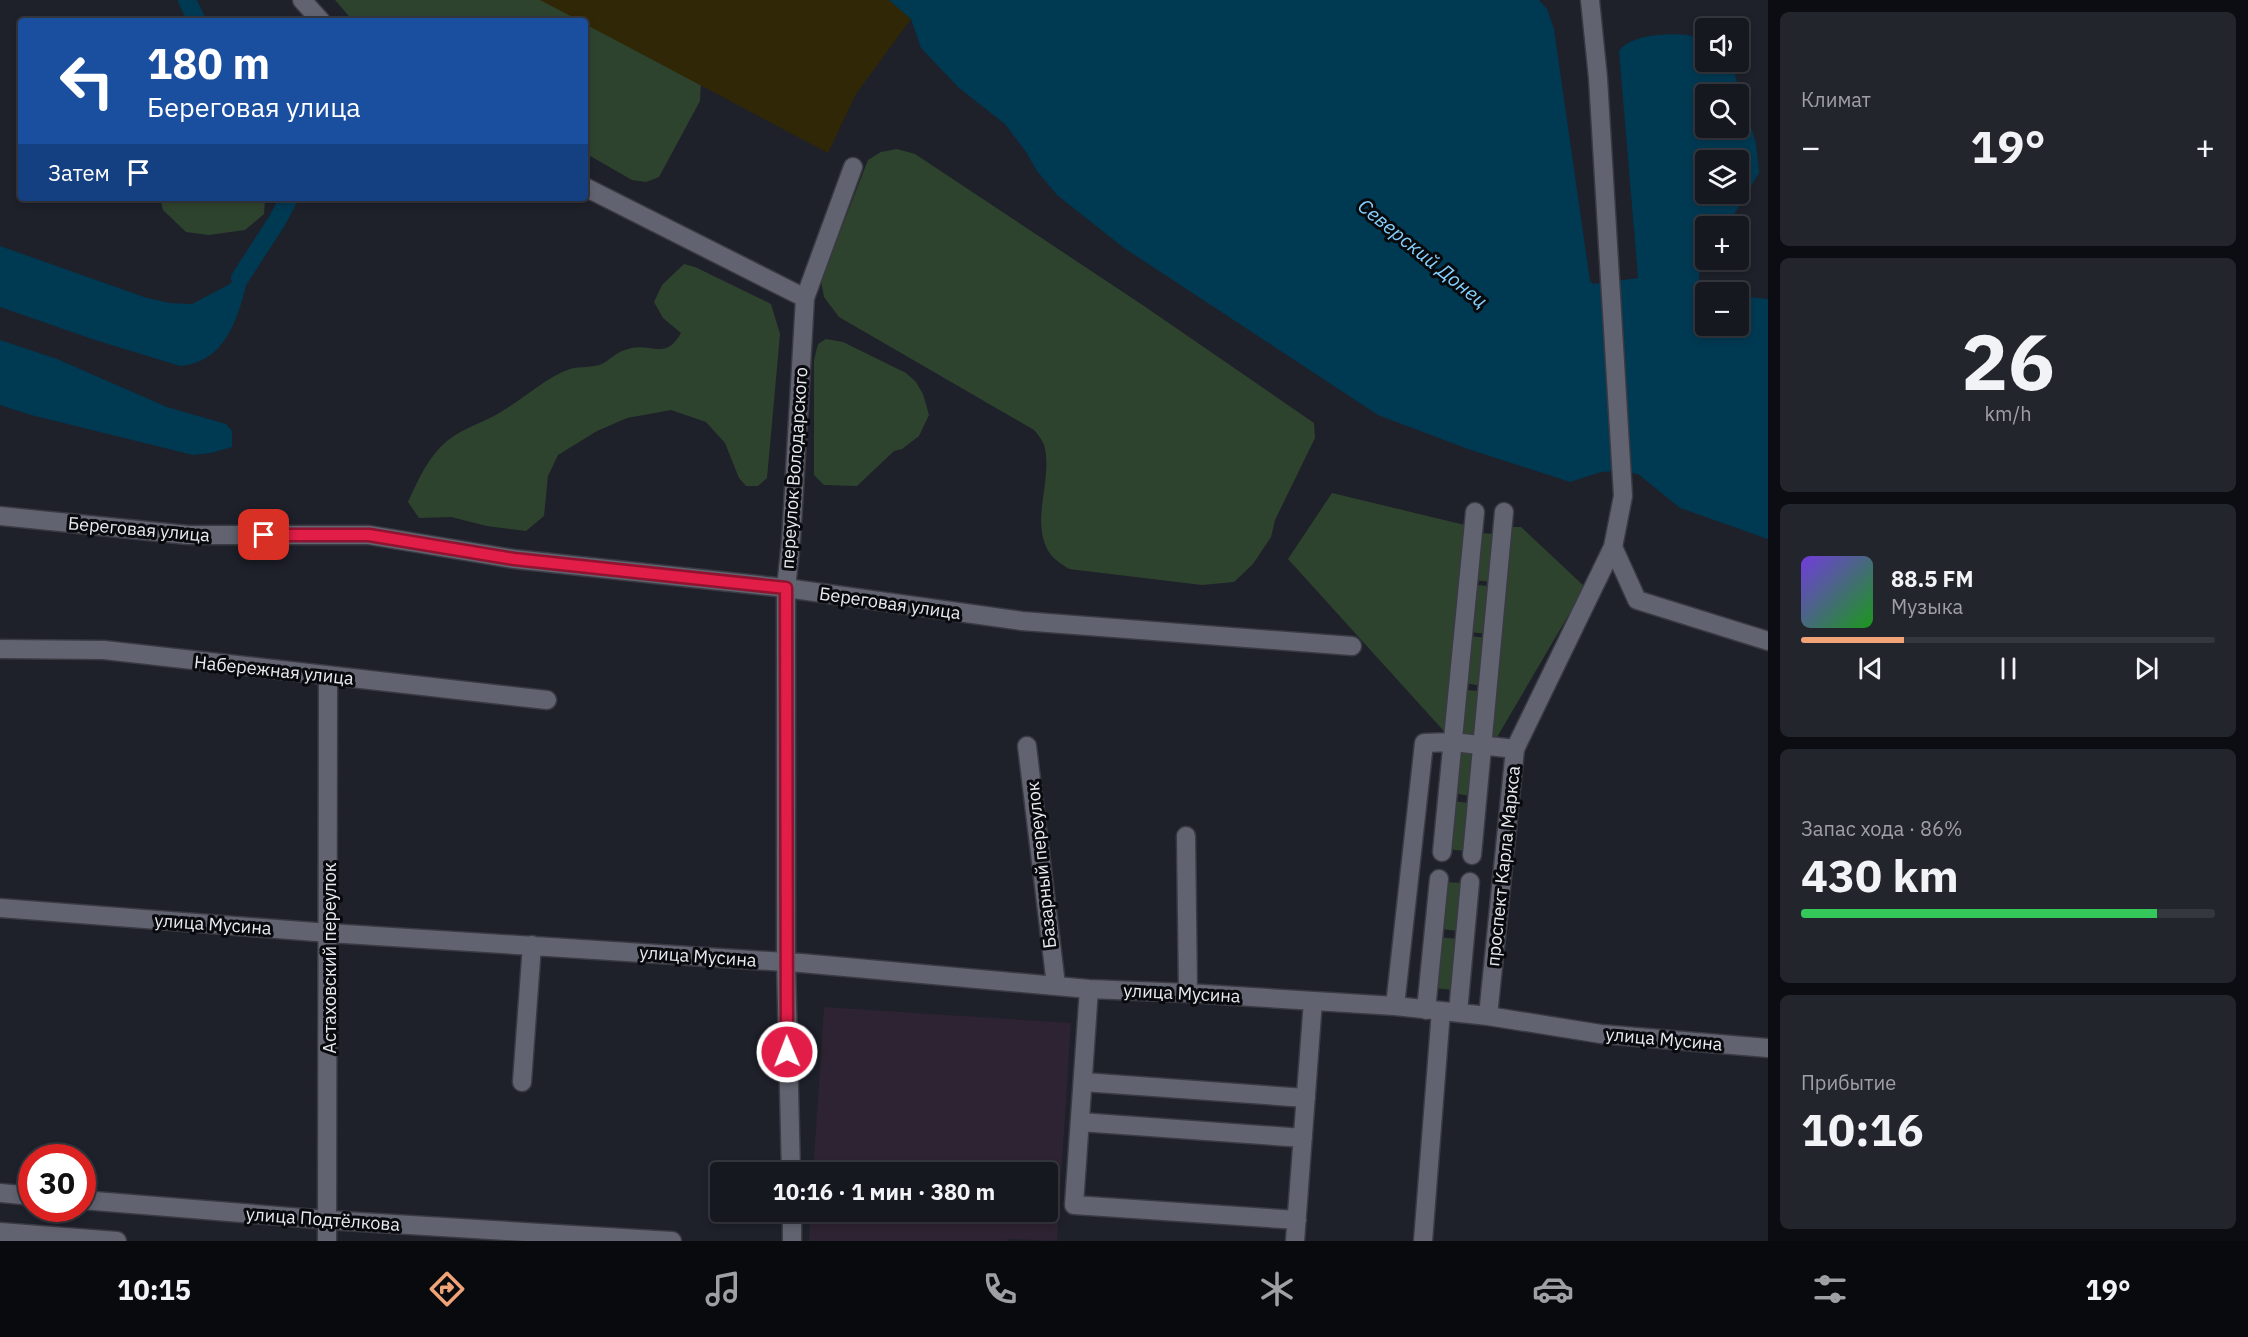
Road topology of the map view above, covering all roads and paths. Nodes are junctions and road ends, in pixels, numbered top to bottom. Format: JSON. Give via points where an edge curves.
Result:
{"nodes":[{"id":1,"x":302,"y":0,"type":"edge"},
{"id":2,"x":1590,"y":0,"type":"edge"},
{"id":3,"x":318,"y":18,"type":"edge"},
{"id":4,"x":853,"y":167,"type":"dead end"},
{"id":5,"x":588,"y":189,"type":"edge"},
{"id":6,"x":805,"y":298,"type":"junction"},
{"id":7,"x":1475,"y":512,"type":"dead end"},
{"id":8,"x":1504,"y":512,"type":"dead end"},
{"id":9,"x":0,"y":516,"type":"edge"},
{"id":10,"x":1613,"y":547,"type":"junction"},
{"id":11,"x":786,"y":588,"type":"junction"},
{"id":12,"x":1768,"y":641,"type":"edge"},
{"id":13,"x":1352,"y":646,"type":"dead end"},
{"id":14,"x":0,"y":648,"type":"edge"},
{"id":15,"x":328,"y":676,"type":"junction"},
{"id":16,"x":547,"y":700,"type":"dead end"},
{"id":17,"x":1453,"y":742,"type":"junction"},
{"id":18,"x":1482,"y":745,"type":"junction"},
{"id":19,"x":1028,"y":746,"type":"dead end"},
{"id":20,"x":1515,"y":749,"type":"junction"},
{"id":21,"x":1186,"y":836,"type":"dead end"},
{"id":22,"x":1442,"y":852,"type":"dead end"},
{"id":23,"x":1472,"y":855,"type":"dead end"},
{"id":24,"x":1439,"y":879,"type":"dead end"},
{"id":25,"x":1470,"y":882,"type":"dead end"},
{"id":26,"x":0,"y":908,"type":"edge"},
{"id":27,"x":329,"y":933,"type":"junction"},
{"id":28,"x":532,"y":945,"type":"junction"},
{"id":29,"x":786,"y":963,"type":"junction"},
{"id":30,"x":1056,"y":985,"type":"junction"},
{"id":31,"x":1089,"y":989,"type":"junction"},
{"id":32,"x":1188,"y":993,"type":"junction"},
{"id":33,"x":1313,"y":1001,"type":"junction"},
{"id":34,"x":1395,"y":1006,"type":"junction"},
{"id":35,"x":1441,"y":1011,"type":"junction"},
{"id":36,"x":1488,"y":1016,"type":"junction"},
{"id":37,"x":1768,"y":1048,"type":"edge"},
{"id":38,"x":522,"y":1082,"type":"dead end"},
{"id":39,"x":1083,"y":1082,"type":"junction"},
{"id":40,"x":1306,"y":1098,"type":"junction"},
{"id":41,"x":1080,"y":1122,"type":"junction"},
{"id":42,"x":1303,"y":1138,"type":"junction"},
{"id":43,"x":790,"y":1162,"type":"edge"},
{"id":44,"x":0,"y":1193,"type":"edge"},
{"id":45,"x":18,"y":1195,"type":"edge"},
{"id":46,"x":96,"y":1201,"type":"edge"},
{"id":47,"x":328,"y":1220,"type":"junction"},
{"id":48,"x":1297,"y":1220,"type":"junction"},
{"id":49,"x":792,"y":1222,"type":"edge"},
{"id":50,"x":0,"y":1232,"type":"edge"},
{"id":51,"x":117,"y":1241,"type":"edge"},
{"id":52,"x":327,"y":1241,"type":"edge"},
{"id":53,"x":672,"y":1241,"type":"edge"},
{"id":54,"x":792,"y":1241,"type":"edge"},
{"id":55,"x":1296,"y":1241,"type":"edge"},
{"id":56,"x":1423,"y":1241,"type":"edge"}],
"edges":[{"from":1,"to":3,"type":"street"},
{"from":2,"to":10,"type":"street","via":[[1623,496]]},
{"from":4,"to":6,"type":"street","name":"переулок Володарского"},
{"from":5,"to":6,"type":"street"},
{"from":6,"to":11,"type":"street","name":"переулок Володарского"},
{"from":7,"to":17,"type":"street"},
{"from":8,"to":18,"type":"street","name":"проспект Карла Маркса"},
{"from":9,"to":11,"type":"street","name":"Береговая улица","via":[[199,536],[369,535],[514,559]]},
{"from":10,"to":12,"type":"street","via":[[1637,600]]},
{"from":10,"to":20,"type":"street"},
{"from":11,"to":13,"type":"street","name":"Береговая улица","via":[[1022,621]]},
{"from":11,"to":29,"type":"street","name":"переулок Володарского"},
{"from":14,"to":15,"type":"street","name":"Набережная улица","via":[[104,650]]},
{"from":15,"to":16,"type":"street","name":"Набережная улица"},
{"from":15,"to":27,"type":"street","name":"Астаховский переулок"},
{"from":17,"to":18,"type":"street","name":"проспект Карла Маркса"},
{"from":17,"to":22,"type":"street"},
{"from":17,"to":34,"type":"street","name":"проспект Карла Маркса","via":[[1424,743]]},
{"from":18,"to":20,"type":"street","name":"проспект Карла Маркса"},
{"from":18,"to":23,"type":"street","name":"проспект Карла Маркса"},
{"from":19,"to":30,"type":"street","name":"Базарный переулок"},
{"from":20,"to":36,"type":"street","name":"проспект Карла Маркса"},
{"from":21,"to":32,"type":"street"},
{"from":24,"to":35,"type":"street","name":"проспект Карла Маркса"},
{"from":25,"to":35,"type":"street","name":"проспект Карла Маркса"},
{"from":26,"to":27,"type":"street","name":"улица Мусина"},
{"from":27,"to":28,"type":"street","name":"улица Мусина"},
{"from":27,"to":47,"type":"street","name":"Астаховский переулок"},
{"from":28,"to":29,"type":"street","name":"улица Мусина"},
{"from":28,"to":38,"type":"street"},
{"from":29,"to":30,"type":"street","name":"улица Мусина"},
{"from":29,"to":43,"type":"street","name":"переулок Володарского"},
{"from":30,"to":31,"type":"street","name":"улица Мусина"},
{"from":31,"to":32,"type":"street","name":"улица Мусина"},
{"from":31,"to":39,"type":"street"},
{"from":32,"to":33,"type":"street","name":"улица Мусина"},
{"from":33,"to":34,"type":"street","name":"улица Мусина"},
{"from":33,"to":40,"type":"street"},
{"from":34,"to":35,"type":"street","name":"улица Мусина"},
{"from":35,"to":36,"type":"street","name":"улица Мусина"},
{"from":35,"to":56,"type":"street","name":"проспект Карла Маркса"},
{"from":36,"to":37,"type":"street","name":"улица Мусина","via":[[1601,1034]]},
{"from":39,"to":40,"type":"street"},
{"from":39,"to":41,"type":"street"},
{"from":40,"to":42,"type":"street"},
{"from":41,"to":42,"type":"street"},
{"from":41,"to":48,"type":"street","via":[[1074,1204]]},
{"from":42,"to":48,"type":"street"},
{"from":44,"to":45,"type":"street"},
{"from":46,"to":47,"type":"street","name":"улица Подтёлкова"},
{"from":47,"to":52,"type":"street","name":"Астаховский переулок"},
{"from":47,"to":53,"type":"street","name":"улица Подтёлкова"},
{"from":48,"to":55,"type":"street"},
{"from":49,"to":54,"type":"street"},
{"from":50,"to":51,"type":"street"}]}
